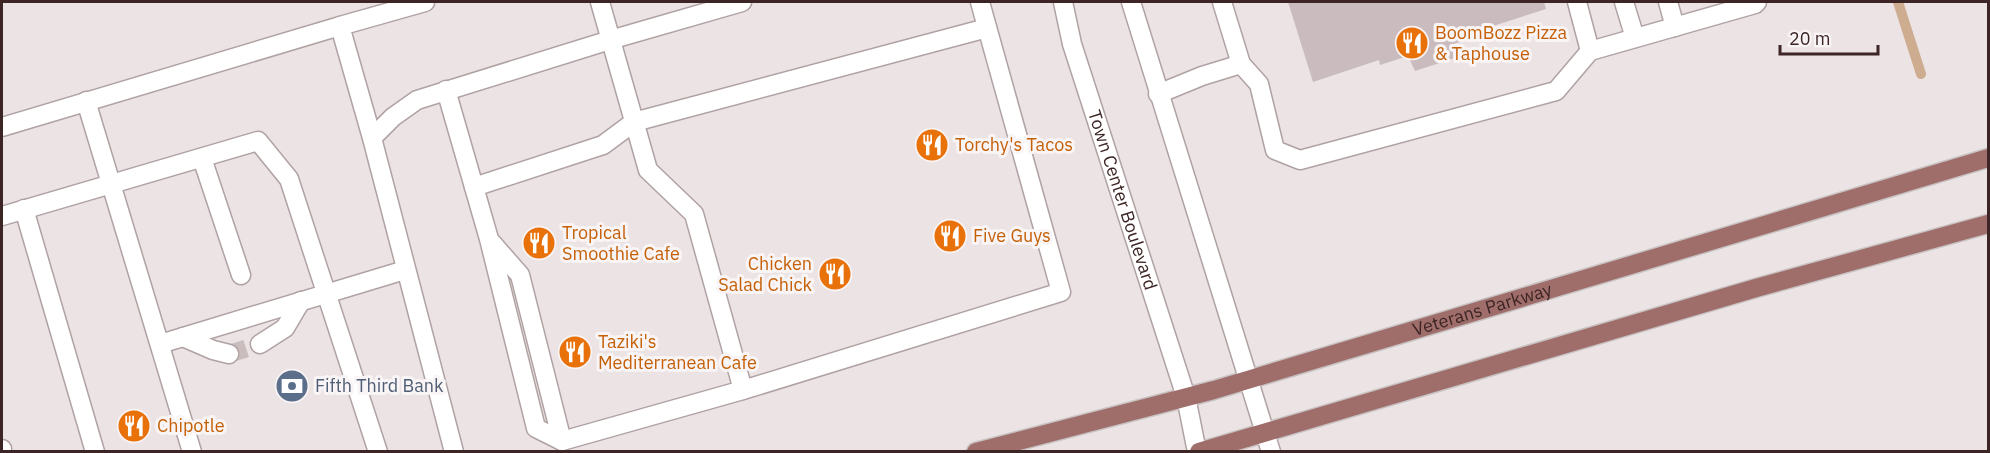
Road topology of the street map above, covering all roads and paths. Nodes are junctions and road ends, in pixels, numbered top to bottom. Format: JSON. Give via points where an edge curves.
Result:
{"nodes":[{"id":1,"x":424,"y":2,"type":"edge"},
{"id":2,"x":600,"y":2,"type":"edge"},
{"id":3,"x":742,"y":2,"type":"edge"},
{"id":4,"x":980,"y":2,"type":"edge"},
{"id":5,"x":1063,"y":2,"type":"edge"},
{"id":6,"x":1131,"y":2,"type":"edge"},
{"id":7,"x":1222,"y":2,"type":"edge"},
{"id":8,"x":1577,"y":2,"type":"edge"},
{"id":9,"x":1624,"y":2,"type":"edge"},
{"id":10,"x":1668,"y":2,"type":"edge"},
{"id":11,"x":1757,"y":2,"type":"edge"},
{"id":12,"x":340,"y":26,"type":"junction"},
{"id":13,"x":1675,"y":27,"type":"junction"},
{"id":14,"x":987,"y":28,"type":"junction"},
{"id":15,"x":1635,"y":38,"type":"junction"},
{"id":16,"x":610,"y":40,"type":"junction"},
{"id":17,"x":1590,"y":51,"type":"junction"},
{"id":18,"x":1241,"y":64,"type":"junction"},
{"id":19,"x":446,"y":90,"type":"junction"},
{"id":20,"x":1158,"y":94,"type":"junction"},
{"id":21,"x":86,"y":101,"type":"junction"},
{"id":22,"x":634,"y":122,"type":"junction"},
{"id":23,"x":2,"y":127,"type":"edge"},
{"id":24,"x":372,"y":138,"type":"junction"},
{"id":25,"x":202,"y":158,"type":"junction"},
{"id":26,"x":1989,"y":158,"type":"edge"},
{"id":27,"x":111,"y":185,"type":"junction"},
{"id":28,"x":474,"y":187,"type":"junction"},
{"id":29,"x":24,"y":209,"type":"junction"},
{"id":30,"x":2,"y":216,"type":"edge"},
{"id":31,"x":1989,"y":224,"type":"edge"},
{"id":32,"x":405,"y":270,"type":"junction"},
{"id":33,"x":241,"y":275,"type":"dead end"},
{"id":34,"x":325,"y":293,"type":"junction"},
{"id":35,"x":301,"y":301,"type":"junction"},
{"id":36,"x":183,"y":337,"type":"junction"},
{"id":37,"x":160,"y":344,"type":"junction"},
{"id":38,"x":260,"y":344,"type":"tunnel mouth"},
{"id":39,"x":229,"y":354,"type":"tunnel mouth"},
{"id":40,"x":1248,"y":380,"type":"junction"},
{"id":41,"x":743,"y":390,"type":"junction"},
{"id":42,"x":1186,"y":397,"type":"junction"},
{"id":43,"x":1266,"y":432,"type":"junction"},
{"id":44,"x":95,"y":452,"type":"edge"},
{"id":45,"x":192,"y":452,"type":"edge"},
{"id":46,"x":378,"y":452,"type":"edge"},
{"id":47,"x":454,"y":452,"type":"edge"},
{"id":48,"x":976,"y":452,"type":"edge"},
{"id":49,"x":1198,"y":452,"type":"edge"},
{"id":50,"x":1271,"y":452,"type":"edge"}],
"edges":[{"from":1,"to":12,"type":"street"},
{"from":2,"to":16,"type":"street"},
{"from":3,"to":16,"type":"street"},
{"from":4,"to":14,"type":"street"},
{"from":5,"to":42,"type":"street","name":"Town Center Boulevard","via":[[1072,44]]},
{"from":6,"to":20,"type":"street"},
{"from":7,"to":18,"type":"street"},
{"from":8,"to":17,"type":"street"},
{"from":9,"to":15,"type":"street"},
{"from":10,"to":13,"type":"street"},
{"from":11,"to":13,"type":"street"},
{"from":12,"to":21,"type":"street"},
{"from":12,"to":24,"type":"street"},
{"from":13,"to":15,"type":"street"},
{"from":14,"to":22,"type":"street"},
{"from":14,"to":41,"type":"street","via":[[1061,292]]},
{"from":15,"to":17,"type":"street"},
{"from":16,"to":19,"type":"street"},
{"from":16,"to":22,"type":"street"},
{"from":17,"to":18,"type":"street","via":[[1556,92],[1300,160],[1275,150],[1259,84]]},
{"from":18,"to":20,"type":"street"},
{"from":19,"to":24,"type":"street","via":[[417,100]]},
{"from":19,"to":28,"type":"street"},
{"from":20,"to":40,"type":"street"},
{"from":21,"to":23,"type":"street"},
{"from":21,"to":27,"type":"street"},
{"from":22,"to":28,"type":"street","via":[[603,145]]},
{"from":22,"to":41,"type":"street","via":[[648,170],[694,214]]},
{"from":24,"to":32,"type":"street"},
{"from":25,"to":27,"type":"street"},
{"from":25,"to":33,"type":"street"},
{"from":25,"to":34,"type":"street","via":[[258,141],[289,179]]},
{"from":26,"to":40,"type":"main road","name":"Veterans Parkway"},
{"from":27,"to":29,"type":"street"},
{"from":27,"to":37,"type":"street"},
{"from":28,"to":41,"type":"street","via":[[536,428],[562,441]]},
{"from":29,"to":30,"type":"street"},
{"from":29,"to":44,"type":"street"},
{"from":31,"to":43,"type":"main road"},
{"from":32,"to":34,"type":"street"},
{"from":32,"to":47,"type":"street"},
{"from":34,"to":35,"type":"street"},
{"from":34,"to":46,"type":"street"},
{"from":35,"to":36,"type":"street"},
{"from":35,"to":38,"type":"street","via":[[285,328]]},
{"from":36,"to":37,"type":"street"},
{"from":36,"to":39,"type":"street"},
{"from":37,"to":45,"type":"street"},
{"from":40,"to":42,"type":"main road","name":"Veterans Parkway"},
{"from":40,"to":43,"type":"street"},
{"from":42,"to":48,"type":"main road","name":"Veterans Parkway"},
{"from":42,"to":49,"type":"street","name":"Town Center Boulevard"},
{"from":43,"to":49,"type":"main road"},
{"from":43,"to":50,"type":"street"}]}
